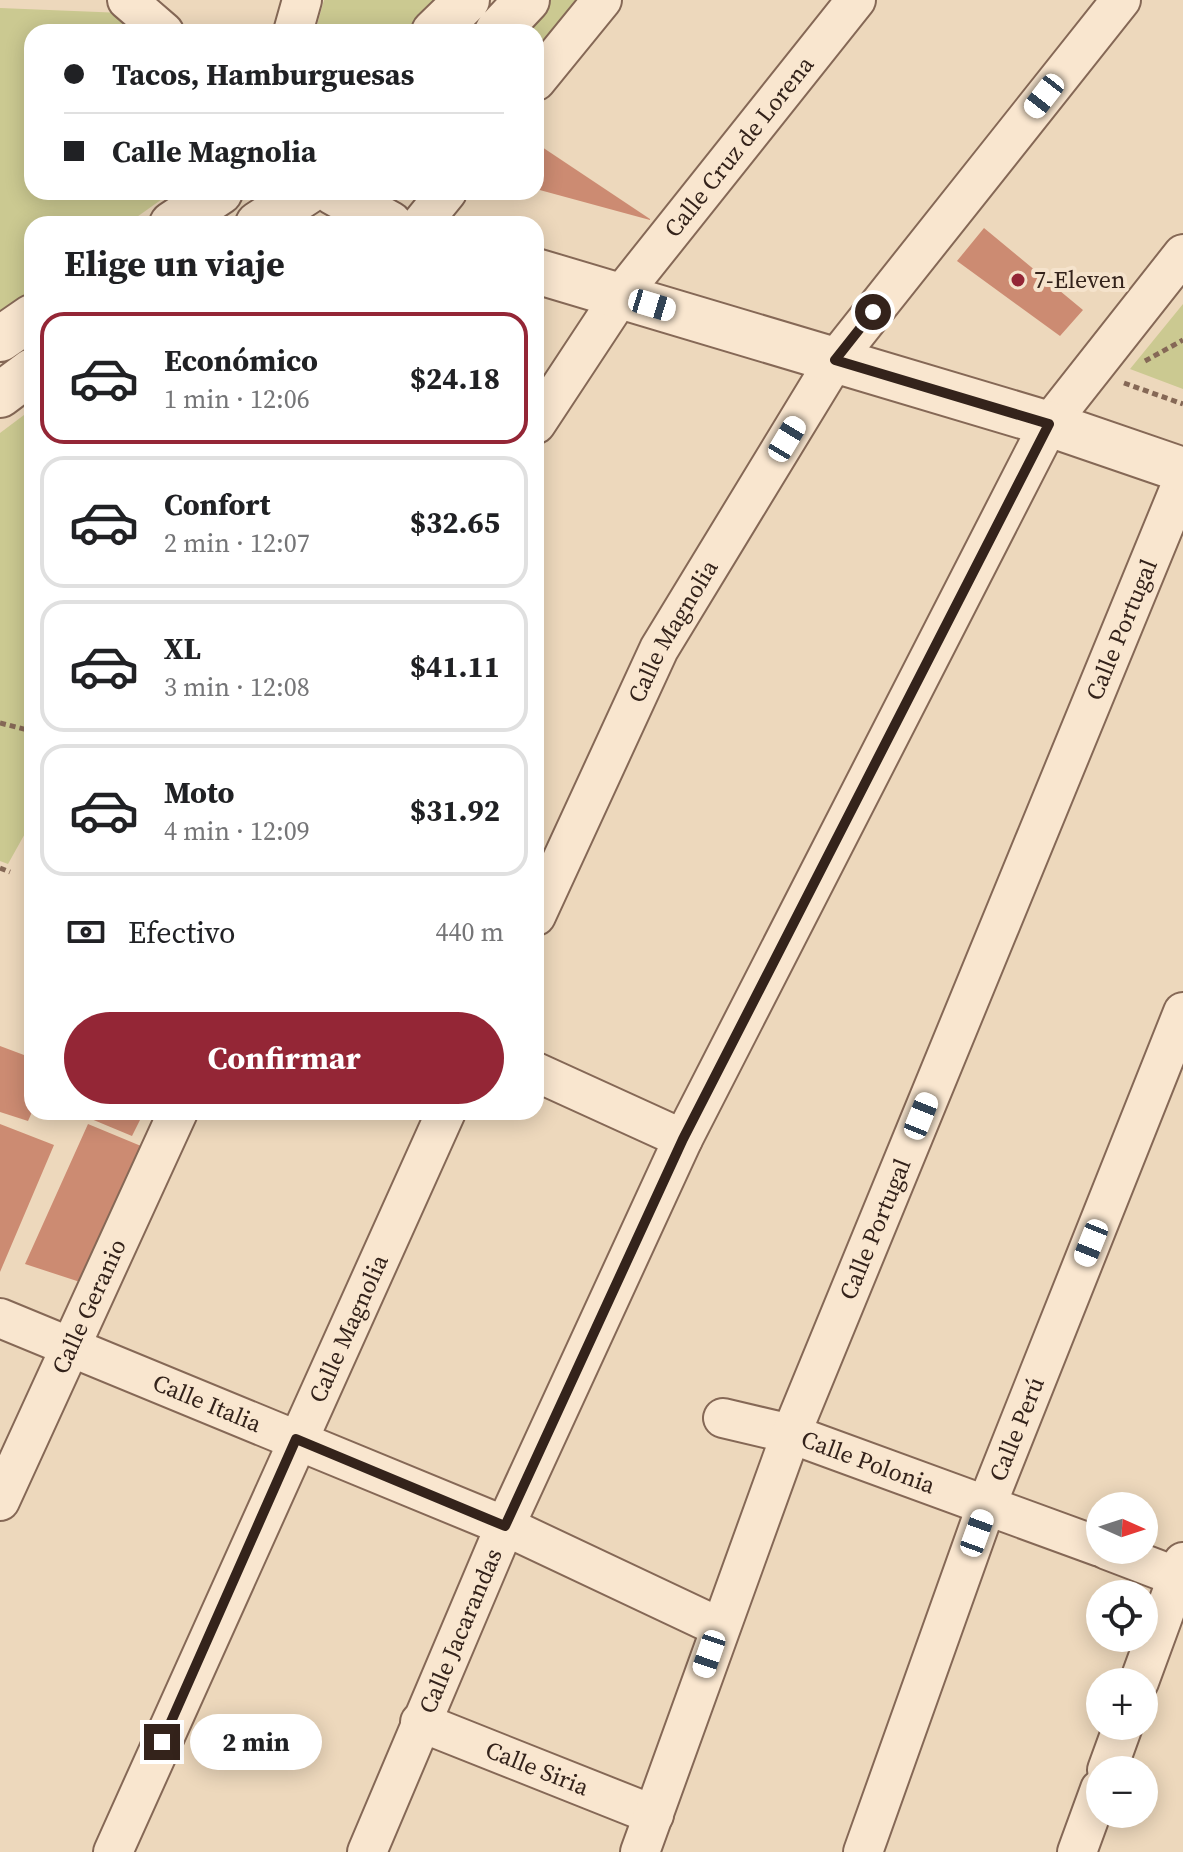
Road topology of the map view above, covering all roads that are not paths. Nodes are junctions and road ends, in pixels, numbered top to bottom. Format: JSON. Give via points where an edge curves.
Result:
{"nodes":[{"id":1,"x":127,"y":0,"type":"edge"},
{"id":2,"x":302,"y":0,"type":"edge"},
{"id":3,"x":467,"y":0,"type":"edge"},
{"id":4,"x":527,"y":0,"type":"edge"},
{"id":5,"x":602,"y":0,"type":"edge"},
{"id":6,"x":856,"y":0,"type":"edge"},
{"id":7,"x":1121,"y":0,"type":"edge"},
{"id":8,"x":155,"y":24,"type":"edge"},
{"id":9,"x":295,"y":24,"type":"edge"},
{"id":10,"x":442,"y":24,"type":"edge"},
{"id":11,"x":504,"y":24,"type":"edge"},
{"id":12,"x":544,"y":71,"type":"edge"},
{"id":13,"x":208,"y":200,"type":"edge"},
{"id":14,"x":295,"y":200,"type":"edge"},
{"id":15,"x":347,"y":200,"type":"edge"},
{"id":16,"x":440,"y":200,"type":"edge"},
{"id":17,"x":184,"y":216,"type":"edge"},
{"id":18,"x":270,"y":216,"type":"edge"},
{"id":19,"x":376,"y":216,"type":"edge"},
{"id":20,"x":428,"y":216,"type":"edge"},
{"id":21,"x":1183,"y":254,"type":"edge"},
{"id":22,"x":544,"y":273,"type":"edge"},
{"id":23,"x":621,"y":295,"type":"junction"},
{"id":24,"x":24,"y":322,"type":"edge"},
{"id":25,"x":0,"y":339,"type":"edge"},
{"id":26,"x":835,"y":360,"type":"junction"},
{"id":27,"x":24,"y":377,"type":"edge"},
{"id":28,"x":0,"y":395,"type":"edge"},
{"id":29,"x":544,"y":412,"type":"edge"},
{"id":30,"x":1049,"y":424,"type":"junction"},
{"id":31,"x":1183,"y":470,"type":"edge"},
{"id":32,"x":1183,"y":480,"type":"edge"},
{"id":33,"x":544,"y":899,"type":"edge"},
{"id":34,"x":1183,"y":1012,"type":"edge"},
{"id":35,"x":544,"y":1076,"type":"edge"},
{"id":36,"x":174,"y":1120,"type":"edge"},
{"id":37,"x":442,"y":1120,"type":"edge"},
{"id":38,"x":683,"y":1139,"type":"junction"},
{"id":39,"x":0,"y":1318,"type":"edge"},
{"id":40,"x":69,"y":1345,"type":"junction"},
{"id":41,"x":723,"y":1418,"type":"dead end"},
{"id":42,"x":791,"y":1434,"type":"junction"},
{"id":43,"x":296,"y":1439,"type":"junction"},
{"id":44,"x":0,"y":1501,"type":"edge"},
{"id":45,"x":987,"y":1504,"type":"junction"},
{"id":46,"x":505,"y":1526,"type":"junction"},
{"id":47,"x":1086,"y":1542,"type":"edge"},
{"id":48,"x":1152,"y":1564,"type":"edge"},
{"id":49,"x":1181,"y":1573,"type":"edge"},
{"id":50,"x":719,"y":1627,"type":"junction"},
{"id":51,"x":1144,"y":1668,"type":"edge"},
{"id":52,"x":420,"y":1722,"type":"junction"},
{"id":53,"x":654,"y":1815,"type":"junction"},
{"id":54,"x":1086,"y":1827,"type":"edge"},
{"id":55,"x":113,"y":1852,"type":"edge"},
{"id":56,"x":367,"y":1852,"type":"edge"},
{"id":57,"x":640,"y":1852,"type":"edge"},
{"id":58,"x":863,"y":1852,"type":"edge"},
{"id":59,"x":1077,"y":1852,"type":"edge"}],
"edges":[{"from":1,"to":8,"type":"street"},
{"from":2,"to":9,"type":"street"},
{"from":3,"to":10,"type":"street"},
{"from":4,"to":11,"type":"street"},
{"from":5,"to":12,"type":"street"},
{"from":6,"to":23,"type":"street","name":"Calle Cruz de Lorena"},
{"from":7,"to":26,"type":"street","name":"Calle Magnolia"},
{"from":13,"to":17,"type":"street"},
{"from":14,"to":18,"type":"street"},
{"from":15,"to":19,"type":"street"},
{"from":16,"to":20,"type":"street"},
{"from":21,"to":30,"type":"street","name":"Calle Jacarandas"},
{"from":22,"to":23,"type":"street"},
{"from":23,"to":26,"type":"street"},
{"from":23,"to":29,"type":"street"},
{"from":24,"to":25,"type":"street"},
{"from":26,"to":30,"type":"street"},
{"from":26,"to":33,"type":"street","name":"Calle Magnolia","via":[[659,649]]},
{"from":27,"to":28,"type":"street"},
{"from":30,"to":31,"type":"street"},
{"from":30,"to":38,"type":"street","name":"Calle Jacarandas"},
{"from":32,"to":42,"type":"street","name":"Calle Portugal"},
{"from":34,"to":45,"type":"street","name":"Calle Perú"},
{"from":35,"to":38,"type":"street"},
{"from":36,"to":40,"type":"street","name":"Calle Geranio"},
{"from":37,"to":43,"type":"street","name":"Calle Magnolia"},
{"from":38,"to":46,"type":"street","name":"Calle Jacarandas"},
{"from":39,"to":40,"type":"street","name":"Calle Italia"},
{"from":40,"to":43,"type":"street","name":"Calle Italia"},
{"from":40,"to":44,"type":"street","name":"Calle Geranio"},
{"from":41,"to":42,"type":"street","name":"Calle Polonia"},
{"from":42,"to":45,"type":"street","name":"Calle Polonia"},
{"from":42,"to":50,"type":"street","name":"Calle Portugal"},
{"from":43,"to":46,"type":"street","name":"Calle Italia"},
{"from":43,"to":55,"type":"street","name":"Calle Magnolia"},
{"from":45,"to":47,"type":"street","name":"Calle Polonia"},
{"from":45,"to":58,"type":"street","name":"Calle Perú"},
{"from":46,"to":50,"type":"street","name":"Calle Italia"},
{"from":46,"to":52,"type":"street","name":"Calle Jacarandas"},
{"from":48,"to":49,"type":"street"},
{"from":49,"to":51,"type":"street"},
{"from":50,"to":53,"type":"street","name":"Calle Portugal"},
{"from":52,"to":53,"type":"street","name":"Calle Siria"},
{"from":52,"to":56,"type":"street","name":"Calle Jacarandas"},
{"from":53,"to":57,"type":"street","name":"Calle Portugal"},
{"from":54,"to":59,"type":"street"}]}
